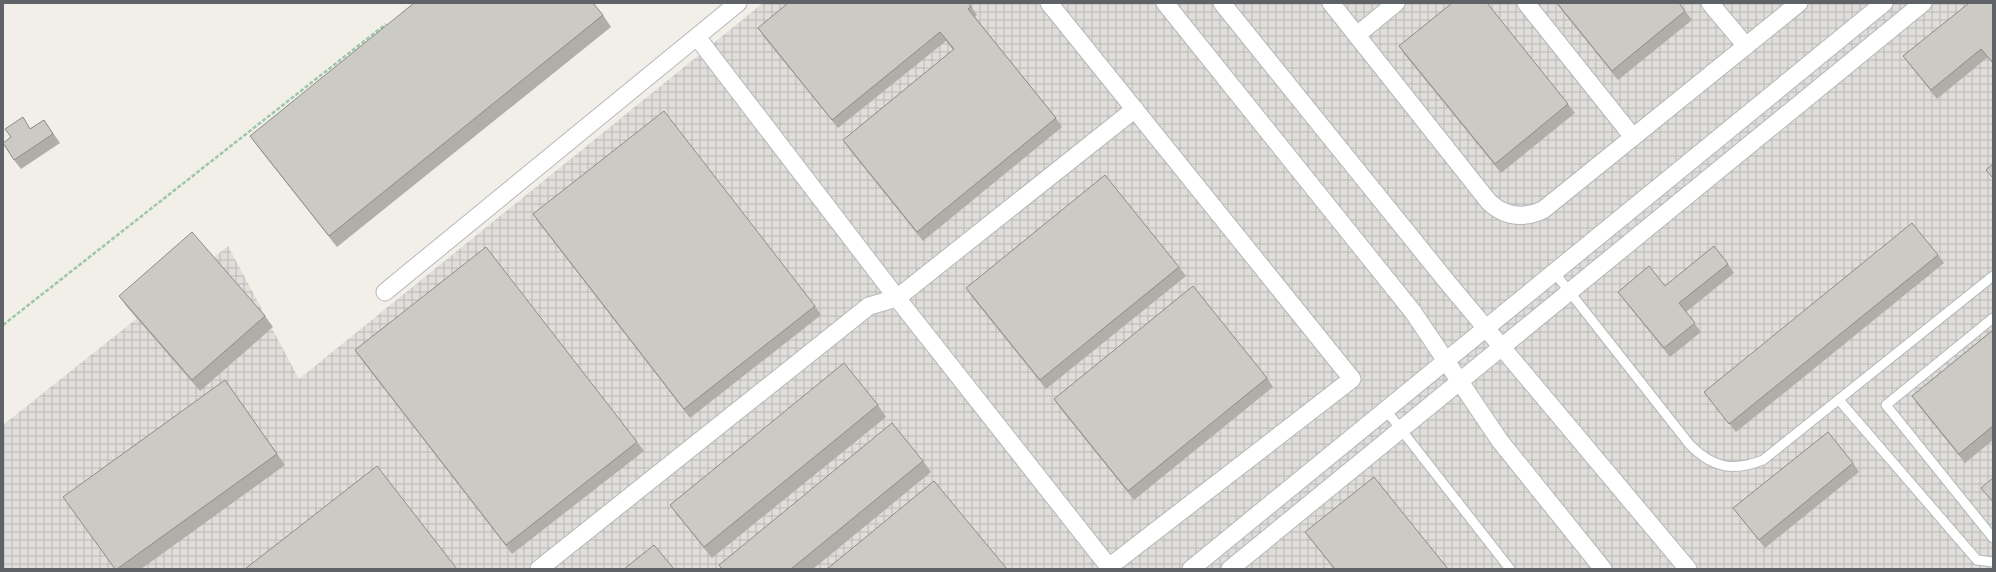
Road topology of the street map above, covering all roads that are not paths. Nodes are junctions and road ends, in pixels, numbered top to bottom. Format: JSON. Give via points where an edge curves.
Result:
{"nodes":[{"id":1,"x":738,"y":3,"type":"edge"},
{"id":2,"x":1049,"y":3,"type":"edge"},
{"id":3,"x":1165,"y":3,"type":"edge"},
{"id":4,"x":1222,"y":3,"type":"edge"},
{"id":5,"x":1331,"y":3,"type":"edge"},
{"id":6,"x":1396,"y":3,"type":"edge"},
{"id":7,"x":1526,"y":3,"type":"edge"},
{"id":8,"x":1710,"y":3,"type":"edge"},
{"id":9,"x":1799,"y":3,"type":"edge"},
{"id":10,"x":1884,"y":3,"type":"edge"},
{"id":11,"x":1923,"y":3,"type":"edge"},
{"id":12,"x":1357,"y":35,"type":"junction"},
{"id":13,"x":697,"y":37,"type":"junction"},
{"id":14,"x":1746,"y":46,"type":"junction"},
{"id":15,"x":1135,"y":110,"type":"junction"},
{"id":16,"x":1633,"y":137,"type":"junction"},
{"id":17,"x":1554,"y":272,"type":"junction"},
{"id":18,"x":1993,"y":276,"type":"edge"},
{"id":19,"x":385,"y":292,"type":"dead end"},
{"id":20,"x":1569,"y":292,"type":"junction"},
{"id":21,"x":897,"y":298,"type":"junction"},
{"id":22,"x":1993,"y":318,"type":"edge"},
{"id":23,"x":1485,"y":328,"type":"junction"},
{"id":24,"x":1501,"y":347,"type":"junction"},
{"id":25,"x":1446,"y":360,"type":"junction"},
{"id":26,"x":1460,"y":381,"type":"junction"},
{"id":27,"x":1839,"y":400,"type":"junction"},
{"id":28,"x":1386,"y":409,"type":"junction"},
{"id":29,"x":1401,"y":428,"type":"junction"},
{"id":30,"x":1993,"y":538,"type":"edge"},
{"id":31,"x":1993,"y":562,"type":"edge"},
{"id":32,"x":539,"y":569,"type":"edge"},
{"id":33,"x":1191,"y":569,"type":"edge"},
{"id":34,"x":1230,"y":569,"type":"edge"},
{"id":35,"x":1510,"y":569,"type":"edge"},
{"id":36,"x":1603,"y":569,"type":"edge"},
{"id":37,"x":1688,"y":569,"type":"edge"}],
"edges":[{"from":1,"to":13,"type":"street"},
{"from":2,"to":15,"type":"street"},
{"from":3,"to":25,"type":"street","via":[[1413,312]]},
{"from":4,"to":23,"type":"street"},
{"from":5,"to":12,"type":"street"},
{"from":6,"to":12,"type":"street"},
{"from":7,"to":16,"type":"street"},
{"from":8,"to":14,"type":"street"},
{"from":9,"to":14,"type":"street"},
{"from":10,"to":17,"type":"street"},
{"from":11,"to":20,"type":"street"},
{"from":12,"to":16,"type":"street","via":[[1489,202],[1507,214],[1521,216],[1543,210]]},
{"from":13,"to":19,"type":"street"},
{"from":13,"to":21,"type":"street"},
{"from":14,"to":16,"type":"street"},
{"from":15,"to":21,"type":"street"},
{"from":15,"to":21,"type":"street","via":[[1352,379],[1109,567]]},
{"from":17,"to":20,"type":"lane"},
{"from":17,"to":23,"type":"street"},
{"from":18,"to":27,"type":"lane"},
{"from":20,"to":24,"type":"street"},
{"from":20,"to":27,"type":"lane","via":[[1690,445],[1716,464],[1748,466],[1763,460]]},
{"from":21,"to":32,"type":"street","via":[[869,306]]},
{"from":22,"to":30,"type":"lane","via":[[1886,405]]},
{"from":23,"to":24,"type":"street"},
{"from":23,"to":25,"type":"street"},
{"from":24,"to":26,"type":"street"},
{"from":24,"to":37,"type":"street"},
{"from":25,"to":26,"type":"street"},
{"from":25,"to":28,"type":"street"},
{"from":26,"to":29,"type":"street"},
{"from":26,"to":36,"type":"street","via":[[1500,441]]},
{"from":27,"to":31,"type":"lane","via":[[1977,560]]},
{"from":28,"to":29,"type":"lane"},
{"from":28,"to":33,"type":"street"},
{"from":29,"to":34,"type":"street"},
{"from":29,"to":35,"type":"lane"}]}
